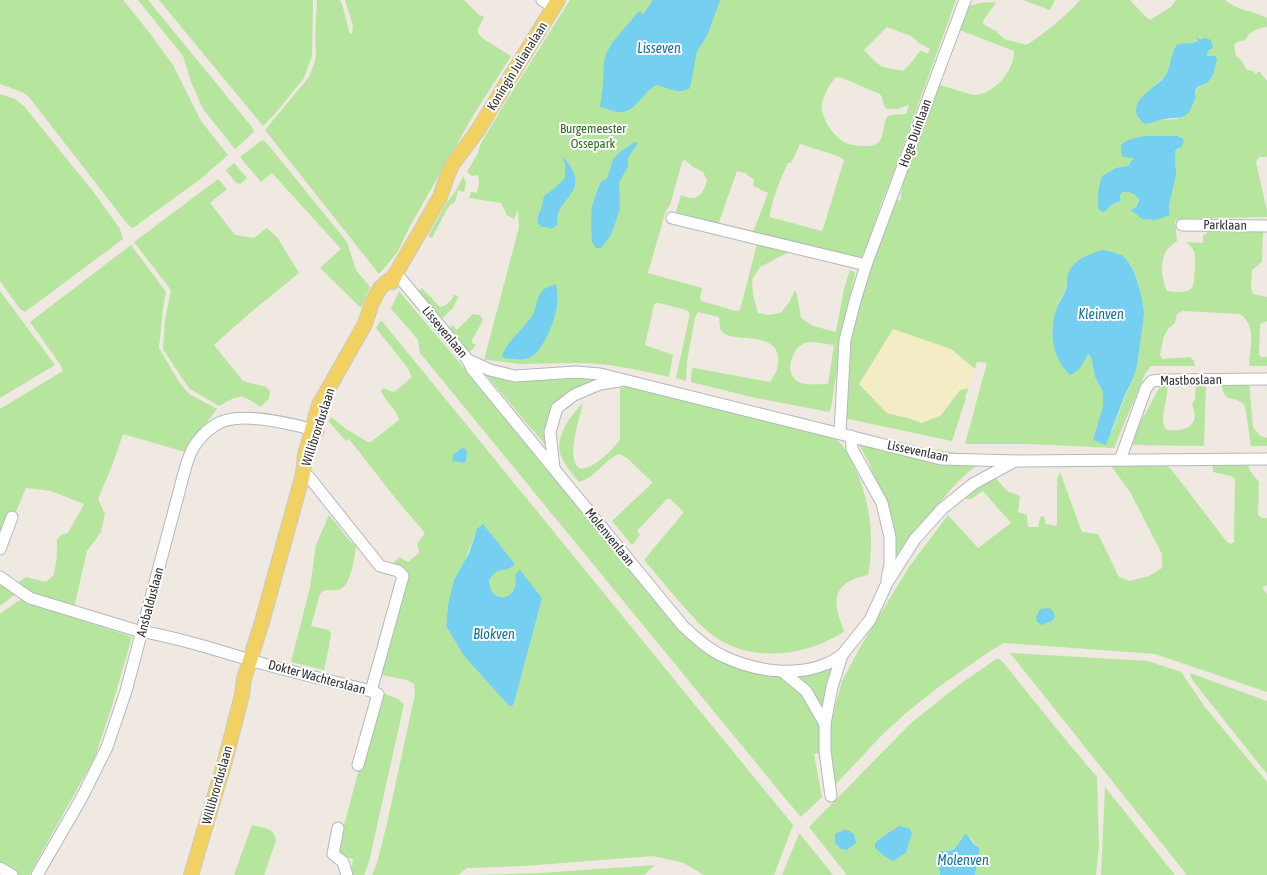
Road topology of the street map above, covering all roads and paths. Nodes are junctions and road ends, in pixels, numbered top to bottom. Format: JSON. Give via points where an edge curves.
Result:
{"nodes":[{"id":1,"x":965,"y":0,"type":"edge"},
{"id":2,"x":551,"y":2,"type":"edge"},
{"id":3,"x":672,"y":218,"type":"dead end"},
{"id":4,"x":1182,"y":225,"type":"dead end"},
{"id":5,"x":1267,"y":226,"type":"edge"},
{"id":6,"x":866,"y":265,"type":"junction"},
{"id":7,"x":395,"y":275,"type":"junction"},
{"id":8,"x":468,"y":360,"type":"junction"},
{"id":9,"x":1267,"y":379,"type":"edge"},
{"id":10,"x":624,"y":380,"type":"junction"},
{"id":11,"x":315,"y":430,"type":"junction"},
{"id":12,"x":846,"y":434,"type":"junction"},
{"id":13,"x":1267,"y":459,"type":"edge"},
{"id":14,"x":1016,"y":460,"type":"junction"},
{"id":15,"x":1120,"y":460,"type":"junction"},
{"id":16,"x":554,"y":468,"type":"junction"},
{"id":17,"x":303,"y":474,"type":"junction"},
{"id":18,"x":12,"y":517,"type":"dead end"},
{"id":19,"x":0,"y":549,"type":"edge"},
{"id":20,"x":0,"y":576,"type":"edge"},
{"id":21,"x":887,"y":583,"type":"junction"},
{"id":22,"x":143,"y":632,"type":"junction"},
{"id":23,"x":842,"y":655,"type":"junction"},
{"id":24,"x":252,"y":660,"type":"junction"},
{"id":25,"x":784,"y":672,"type":"junction"},
{"id":26,"x":371,"y":691,"type":"junction"},
{"id":27,"x":825,"y":724,"type":"junction"},
{"id":28,"x":358,"y":765,"type":"dead end"},
{"id":29,"x":831,"y":796,"type":"dead end"},
{"id":30,"x":338,"y":828,"type":"dead end"},
{"id":31,"x":0,"y":868,"type":"edge"},
{"id":32,"x":12,"y":875,"type":"edge"},
{"id":33,"x":37,"y":875,"type":"edge"},
{"id":34,"x":191,"y":875,"type":"edge"},
{"id":35,"x":347,"y":875,"type":"edge"}],
"edges":[{"from":1,"to":6,"type":"street","name":"Hoge Duinlaan"},
{"from":2,"to":7,"type":"main road","name":"Koningin Julianalaan","via":[[476,133],[460,170],[440,197]]},
{"from":3,"to":6,"type":"street"},
{"from":4,"to":5,"type":"street","name":"Parklaan"},
{"from":6,"to":12,"type":"street","name":"Hoge Duinlaan","via":[[845,340]]},
{"from":7,"to":8,"type":"street","name":"Lissevenlaan"},
{"from":7,"to":11,"type":"main road","name":"Willibrorduslaan","via":[[380,288],[365,324],[319,405]]},
{"from":8,"to":10,"type":"street","name":"Lissevenlaan","via":[[490,370],[515,376],[576,372]]},
{"from":8,"to":16,"type":"street","name":"Molenvenlaan"},
{"from":9,"to":15,"type":"street","name":"Mastboslaan","via":[[1152,382],[1146,388]]},
{"from":10,"to":12,"type":"street","name":"Lissevenlaan"},
{"from":10,"to":16,"type":"street","name":"Lissevenlaan","via":[[600,384],[574,395],[557,408],[550,432]]},
{"from":11,"to":17,"type":"main road","name":"Willibrorduslaan","via":[[305,455]]},
{"from":11,"to":22,"type":"street","name":"Ansbalduslaan","via":[[260,418],[229,419],[214,425],[200,439],[188,461]]},
{"from":12,"to":14,"type":"street","name":"Lissevenlaan","via":[[941,459]]},
{"from":12,"to":21,"type":"street","name":"Molenvenlaan","via":[[882,503],[890,537]]},
{"from":13,"to":15,"type":"street","name":"Lissevenlaan"},
{"from":14,"to":15,"type":"street","name":"Lissevenlaan"},
{"from":14,"to":21,"type":"street","name":"Molenvenlaan","via":[[973,484],[942,510],[915,539]]},
{"from":16,"to":25,"type":"street","name":"Molenvenlaan","via":[[683,626],[705,645],[725,657],[756,667]]},
{"from":17,"to":24,"type":"main road","name":"Willibrorduslaan"},
{"from":17,"to":26,"type":"street","via":[[309,477],[380,566],[398,571],[403,576]]},
{"from":18,"to":19,"type":"street"},
{"from":20,"to":22,"type":"street","name":"Dokter Wachterslaan","via":[[30,598]]},
{"from":21,"to":23,"type":"street","name":"Molenvenlaan","via":[[870,620]]},
{"from":22,"to":24,"type":"street","name":"Dokter Wachterslaan","via":[[152,632]]},
{"from":22,"to":33,"type":"street","name":"Ansbalduslaan","via":[[107,747],[81,799]]},
{"from":23,"to":25,"type":"street","name":"Molenvenlaan","via":[[826,664]]},
{"from":23,"to":27,"type":"street","name":"Molenvenlaan","via":[[832,687]]},
{"from":24,"to":26,"type":"street","name":"Dokter Wachterslaan"},
{"from":24,"to":34,"type":"main road","name":"Willibrorduslaan","via":[[244,679],[225,761]]},
{"from":25,"to":27,"type":"street","name":"Molenvenlaan","via":[[806,691]]},
{"from":26,"to":28,"type":"street","name":"Dokter Wachterslaan","via":[[378,694]]},
{"from":27,"to":29,"type":"street","name":"Molenvenlaan"},
{"from":30,"to":35,"type":"street","via":[[333,854],[344,862]]},
{"from":31,"to":32,"type":"street"}]}
